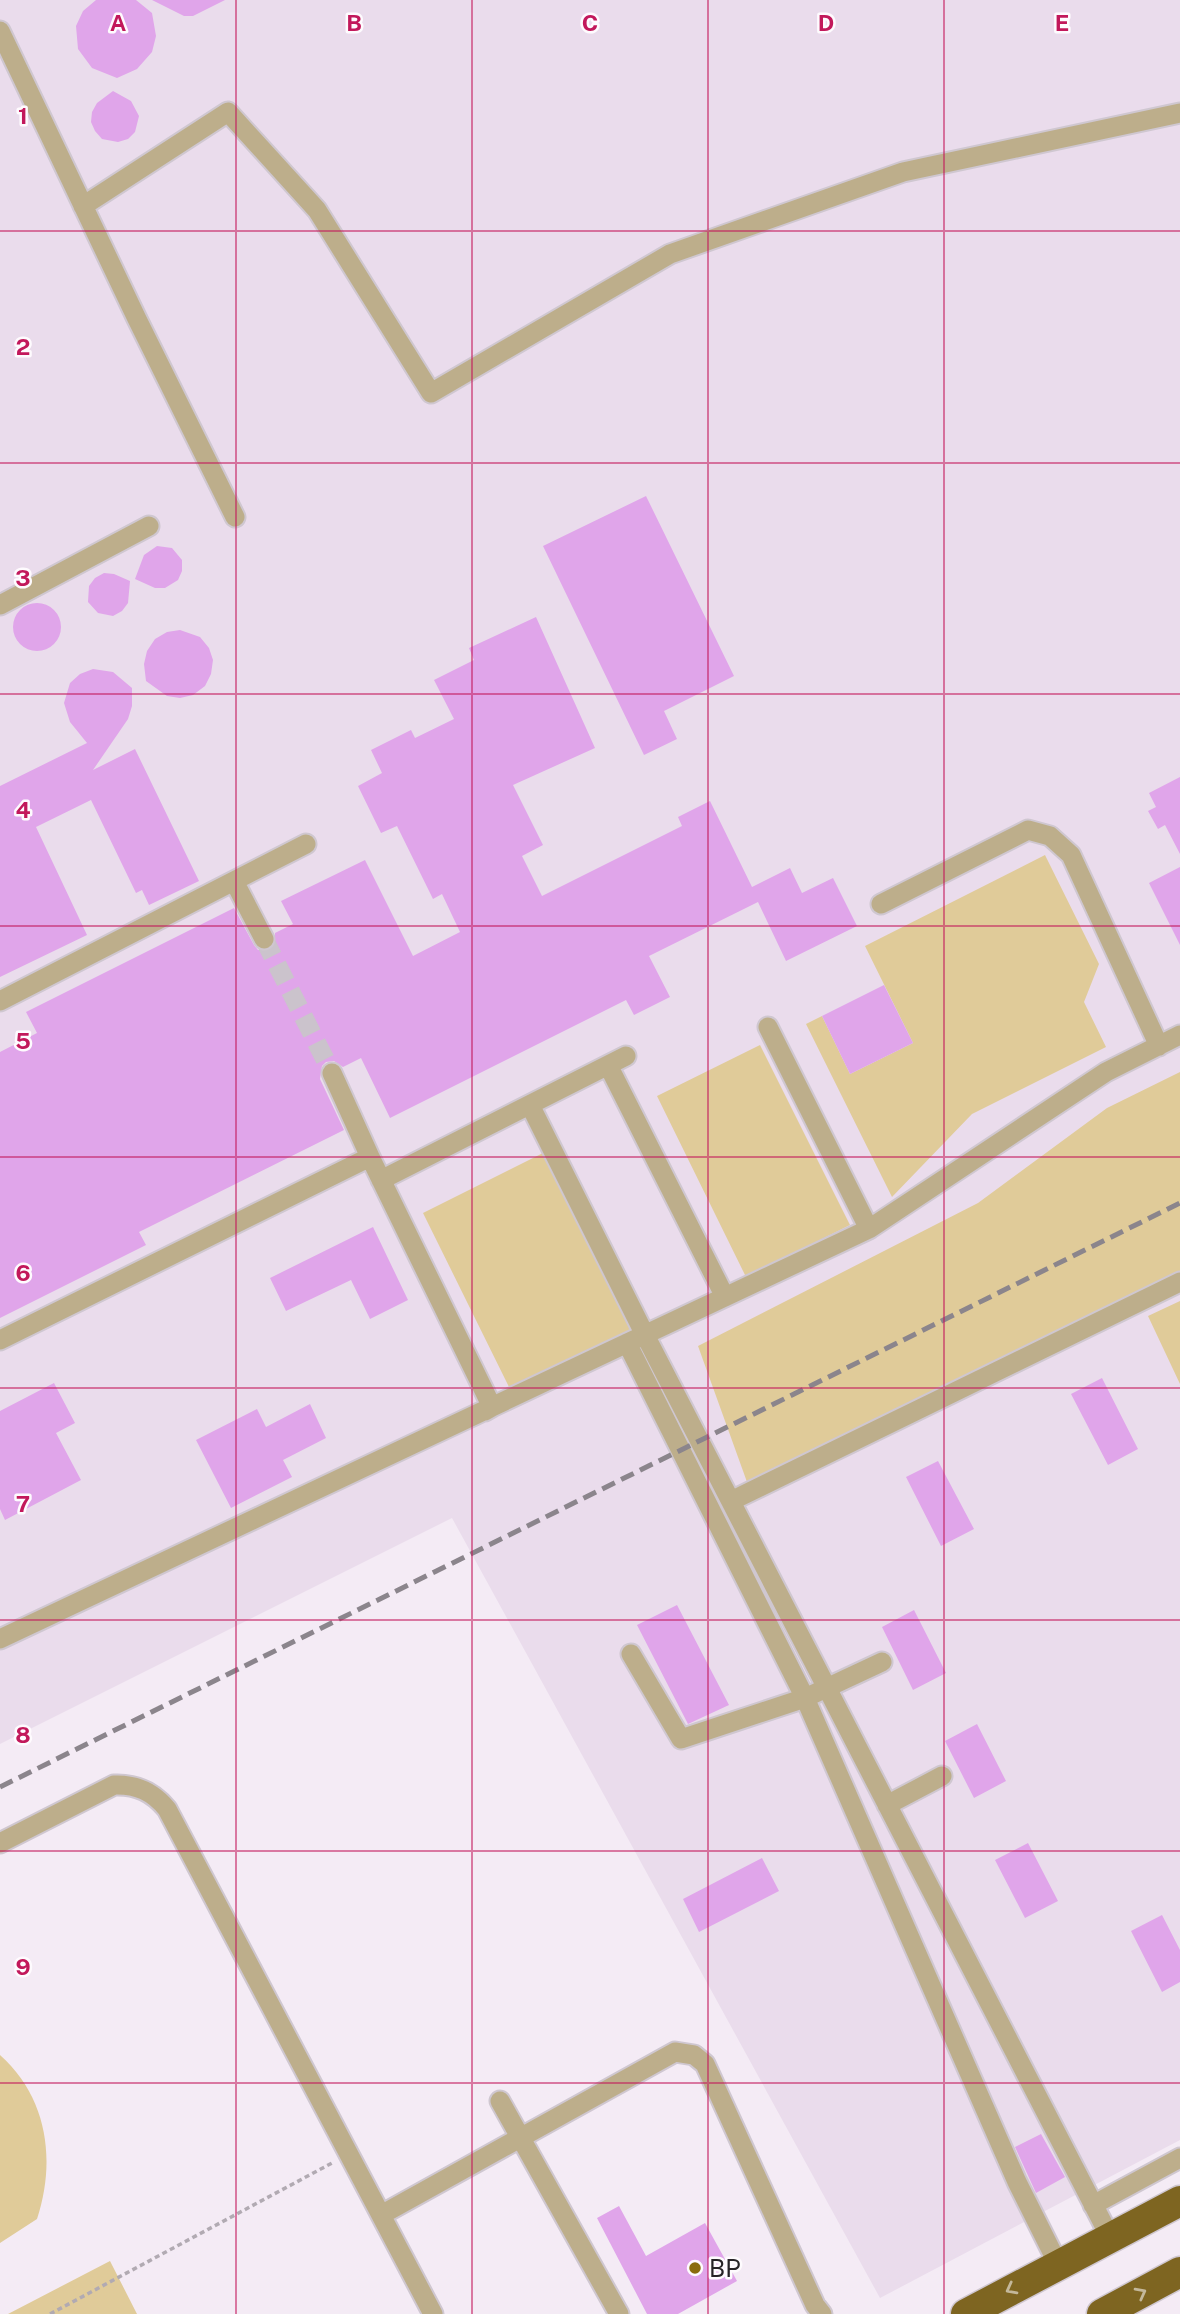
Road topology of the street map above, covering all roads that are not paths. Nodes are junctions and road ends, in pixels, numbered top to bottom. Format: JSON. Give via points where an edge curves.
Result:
{"nodes":[{"id":1,"x":0,"y":31,"type":"edge"},
{"id":2,"x":1180,"y":113,"type":"edge"},
{"id":3,"x":83,"y":206,"type":"junction"},
{"id":4,"x":235,"y":517,"type":"dead end"},
{"id":5,"x":149,"y":526,"type":"dead end"},
{"id":6,"x":0,"y":605,"type":"edge"},
{"id":7,"x":306,"y":844,"type":"dead end"},
{"id":8,"x":234,"y":881,"type":"junction"},
{"id":9,"x":881,"y":904,"type":"dead end"},
{"id":10,"x":264,"y":939,"type":"tunnel mouth"},
{"id":11,"x":0,"y":1001,"type":"edge"},
{"id":12,"x":768,"y":1027,"type":"dead end"},
{"id":13,"x":1180,"y":1035,"type":"edge"},
{"id":14,"x":1159,"y":1046,"type":"junction"},
{"id":15,"x":332,"y":1073,"type":"tunnel mouth"},
{"id":16,"x":530,"y":1105,"type":"junction"},
{"id":17,"x":370,"y":1157,"type":"junction"},
{"id":18,"x":381,"y":1180,"type":"junction"},
{"id":19,"x":869,"y":1229,"type":"junction"},
{"id":20,"x":1180,"y":1282,"type":"edge"},
{"id":21,"x":725,"y":1297,"type":"junction"},
{"id":22,"x":645,"y":1335,"type":"junction"},
{"id":23,"x":0,"y":1340,"type":"edge"},
{"id":24,"x":627,"y":1343,"type":"junction"},
{"id":25,"x":485,"y":1411,"type":"junction"},
{"id":26,"x":731,"y":1501,"type":"junction"},
{"id":27,"x":0,"y":1639,"type":"edge"},
{"id":28,"x":631,"y":1654,"type":"dead end"},
{"id":29,"x":882,"y":1662,"type":"dead end"},
{"id":30,"x":827,"y":1688,"type":"junction"},
{"id":31,"x":805,"y":1698,"type":"junction"},
{"id":32,"x":942,"y":1776,"type":"dead end"},
{"id":33,"x":887,"y":1805,"type":"junction"},
{"id":34,"x":0,"y":1843,"type":"edge"},
{"id":35,"x":500,"y":2101,"type":"dead end"},
{"id":36,"x":521,"y":2138,"type":"junction"},
{"id":37,"x":1180,"y":2158,"type":"edge"},
{"id":38,"x":1180,"y":2201,"type":"edge"},
{"id":39,"x":1093,"y":2205,"type":"junction"},
{"id":40,"x":381,"y":2216,"type":"junction"},
{"id":41,"x":1110,"y":2237,"type":"junction"},
{"id":42,"x":1058,"y":2264,"type":"junction"},
{"id":43,"x":1178,"y":2278,"type":"edge"},
{"id":44,"x":812,"y":2311,"type":"edge"},
{"id":45,"x":433,"y":2314,"type":"edge"},
{"id":46,"x":619,"y":2314,"type":"edge"},
{"id":47,"x":966,"y":2314,"type":"edge"},
{"id":48,"x":1102,"y":2314,"type":"edge"}],
"edges":[{"from":1,"to":3,"type":"street"},
{"from":2,"to":3,"type":"street","via":[[902,172],[670,254],[431,393],[317,210],[228,111]]},
{"from":3,"to":4,"type":"street"},
{"from":5,"to":6,"type":"street"},
{"from":7,"to":8,"type":"street"},
{"from":8,"to":10,"type":"street"},
{"from":8,"to":11,"type":"street"},
{"from":9,"to":14,"type":"street","via":[[1028,830],[1050,836],[1071,855]]},
{"from":12,"to":19,"type":"street"},
{"from":13,"to":14,"type":"street"},
{"from":14,"to":19,"type":"street","via":[[1106,1072]]},
{"from":15,"to":17,"type":"street"},
{"from":16,"to":18,"type":"street"},
{"from":16,"to":21,"type":"street","via":[[617,1061]]},
{"from":16,"to":22,"type":"street"},
{"from":17,"to":18,"type":"street"},
{"from":17,"to":23,"type":"street"},
{"from":18,"to":25,"type":"street","via":[[492,1407]]},
{"from":19,"to":21,"type":"street"},
{"from":20,"to":26,"type":"street"},
{"from":21,"to":22,"type":"street"},
{"from":22,"to":24,"type":"street"},
{"from":22,"to":26,"type":"street"},
{"from":24,"to":25,"type":"street"},
{"from":24,"to":31,"type":"street"},
{"from":25,"to":27,"type":"street"},
{"from":26,"to":30,"type":"street"},
{"from":28,"to":31,"type":"street","via":[[681,1739]]},
{"from":29,"to":30,"type":"street"},
{"from":30,"to":31,"type":"street"},
{"from":30,"to":33,"type":"street"},
{"from":31,"to":42,"type":"street","via":[[1017,2182]]},
{"from":32,"to":33,"type":"street"},
{"from":33,"to":39,"type":"street"},
{"from":34,"to":40,"type":"street","via":[[114,1785],[143,1789],[160,1801]]},
{"from":35,"to":36,"type":"street"},
{"from":36,"to":40,"type":"street"},
{"from":36,"to":44,"type":"street","via":[[675,2052],[694,2055],[705,2064]]},
{"from":36,"to":46,"type":"street"},
{"from":37,"to":39,"type":"street"},
{"from":38,"to":41,"type":"highway"},
{"from":39,"to":41,"type":"street"},
{"from":40,"to":45,"type":"street"},
{"from":41,"to":42,"type":"highway"},
{"from":42,"to":47,"type":"highway","one_way":true},
{"from":48,"to":43,"type":"highway","one_way":true}]}
